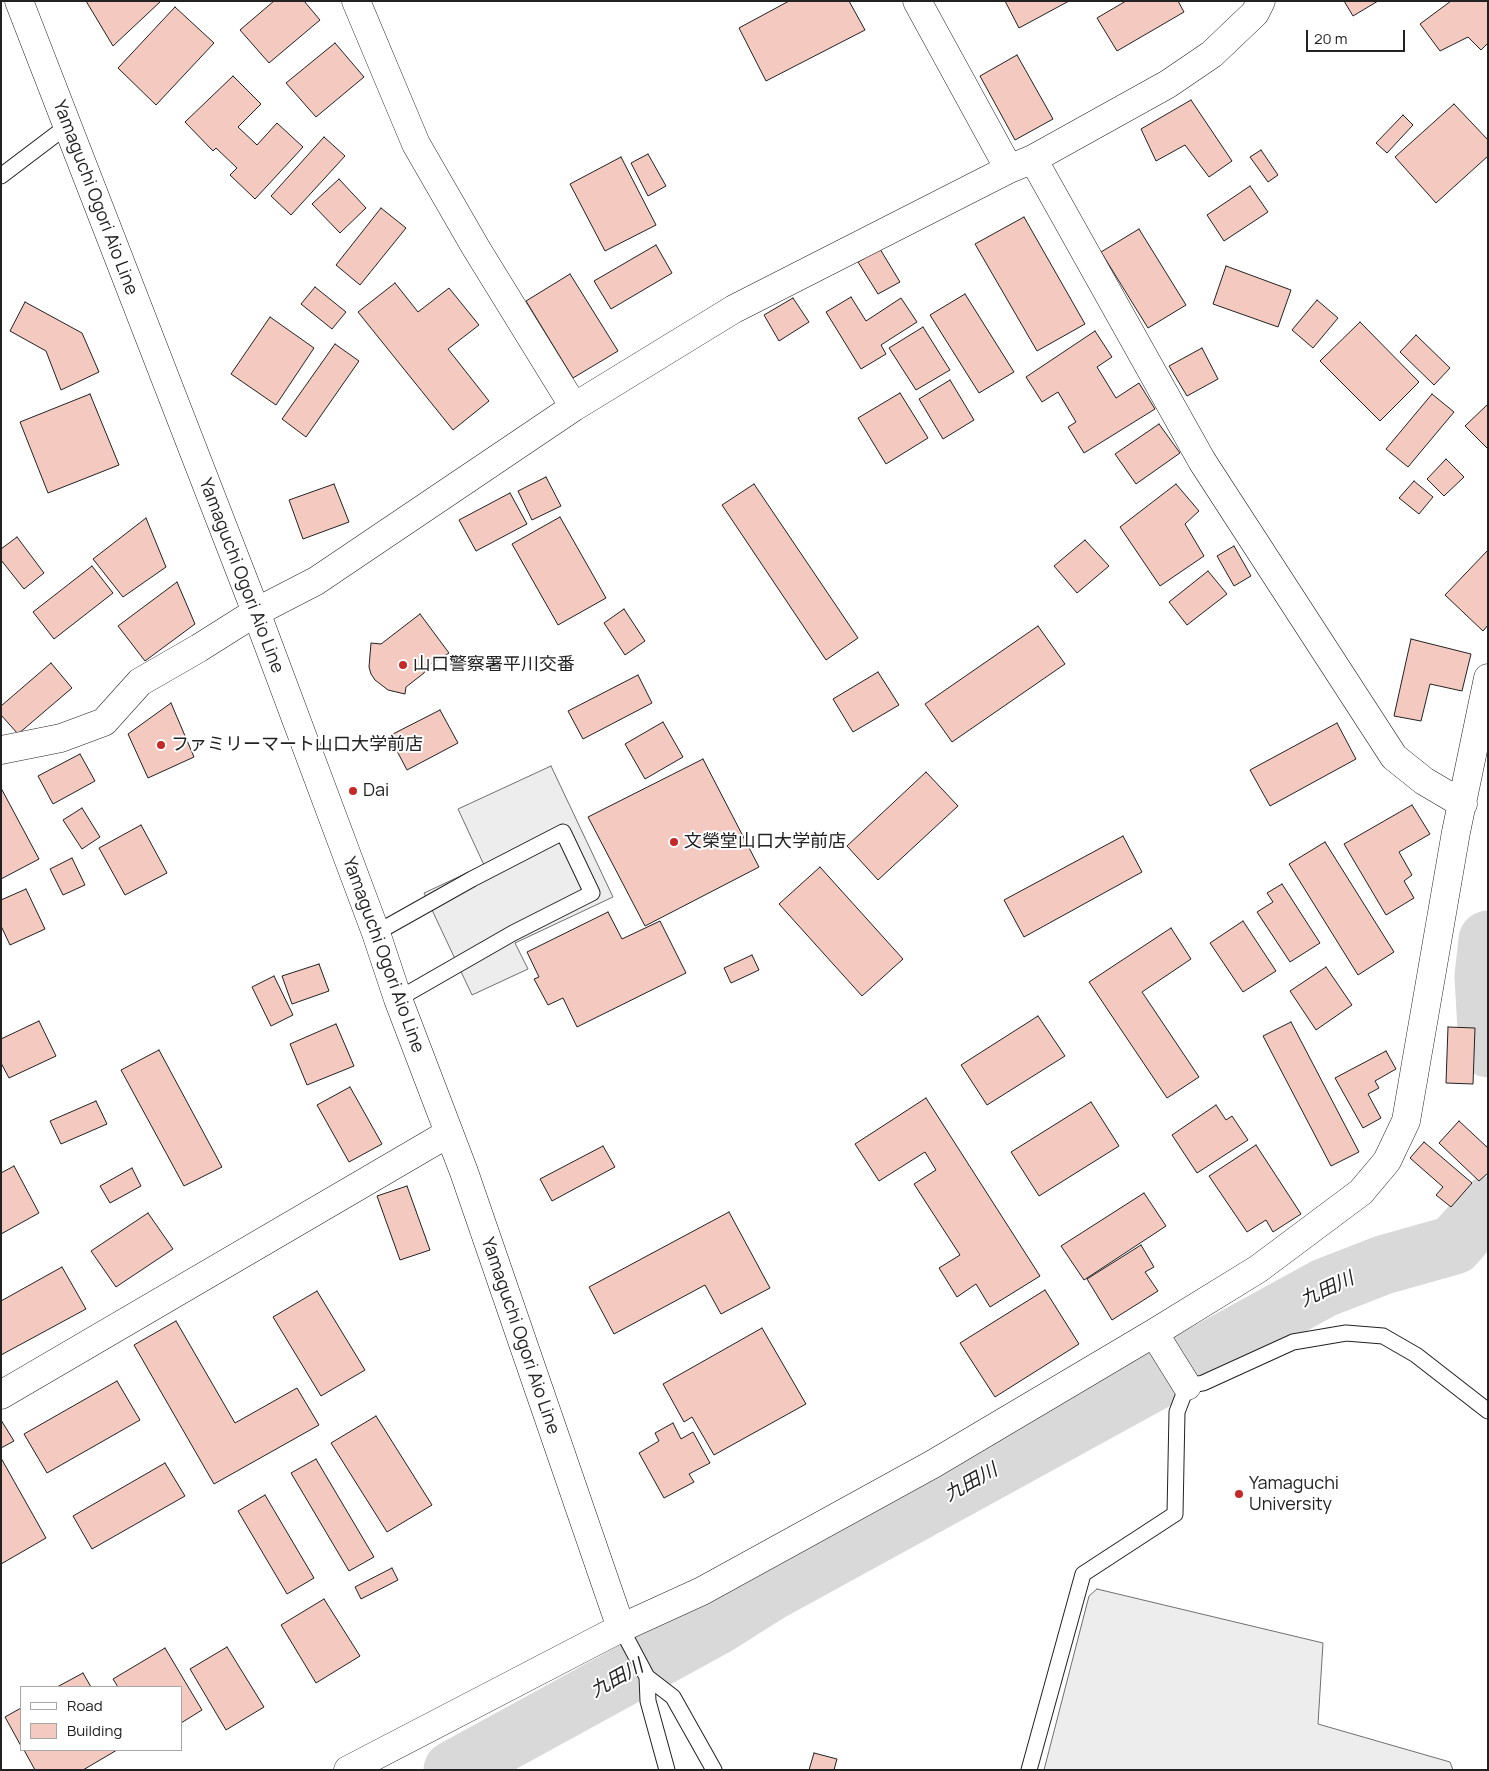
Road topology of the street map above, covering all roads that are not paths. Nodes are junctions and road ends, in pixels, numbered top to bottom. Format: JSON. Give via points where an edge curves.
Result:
{"nodes":[{"id":1,"x":19,"y":1,"type":"edge"},
{"id":2,"x":356,"y":1,"type":"edge"},
{"id":3,"x":918,"y":1,"type":"edge"},
{"id":4,"x":1261,"y":1,"type":"edge"},
{"id":5,"x":67,"y":126,"type":"junction"},
{"id":6,"x":1021,"y":164,"type":"junction"},
{"id":7,"x":1,"y":176,"type":"edge"},
{"id":8,"x":574,"y":407,"type":"junction"},
{"id":9,"x":256,"y":612,"type":"junction"},
{"id":10,"x":1488,"y":678,"type":"edge"},
{"id":11,"x":1,"y":750,"type":"edge"},
{"id":12,"x":1462,"y":804,"type":"junction"},
{"id":13,"x":376,"y":933,"type":"junction"},
{"id":14,"x":398,"y":999,"type":"junction"},
{"id":15,"x":450,"y":1133,"type":"junction"},
{"id":16,"x":1154,"y":1333,"type":"junction"},
{"id":17,"x":1187,"y":1386,"type":"junction"},
{"id":18,"x":1,"y":1395,"type":"edge"},
{"id":19,"x":1488,"y":1411,"type":"edge"},
{"id":20,"x":621,"y":1628,"type":"junction"},
{"id":21,"x":647,"y":1677,"type":"junction"},
{"id":22,"x":348,"y":1770,"type":"edge"},
{"id":23,"x":667,"y":1770,"type":"edge"},
{"id":24,"x":714,"y":1770,"type":"edge"},
{"id":25,"x":1029,"y":1770,"type":"edge"}],
"edges":[{"from":1,"to":5,"type":"street","name":"Yamaguchi Ogori Aio Line"},
{"from":2,"to":8,"type":"street","via":[[416,144]]},
{"from":3,"to":6,"type":"street"},
{"from":4,"to":6,"type":"street","via":[[1255,13],[1212,54],[1168,84]]},
{"from":5,"to":7,"type":"lane"},
{"from":5,"to":9,"type":"street","name":"Yamaguchi Ogori Aio Line"},
{"from":6,"to":8,"type":"street","via":[[734,309]]},
{"from":6,"to":12,"type":"street","via":[[1202,461],[1394,757],[1424,781]]},
{"from":8,"to":9,"type":"street","via":[[316,581]]},
{"from":9,"to":11,"type":"street","via":[[140,682],[104,722],[60,738]]},
{"from":9,"to":13,"type":"street","name":"Yamaguchi Ogori Aio Line"},
{"from":10,"to":12,"type":"street"},
{"from":12,"to":16,"type":"street","via":[[1406,1121],[1387,1161],[1361,1192],[1258,1269]]},
{"from":13,"to":14,"type":"street","name":"Yamaguchi Ogori Aio Line"},
{"from":13,"to":14,"type":"lane","via":[[563,832],[592,893],[512,933]]},
{"from":14,"to":15,"type":"street","name":"Yamaguchi Ogori Aio Line"},
{"from":15,"to":18,"type":"street"},
{"from":15,"to":20,"type":"street","name":"Yamaguchi Ogori Aio Line"},
{"from":16,"to":17,"type":"street"},
{"from":16,"to":20,"type":"street","via":[[933,1464],[702,1591]]},
{"from":17,"to":19,"type":"lane","via":[[1203,1383],[1293,1342],[1346,1333],[1383,1336],[1416,1355]]},
{"from":17,"to":25,"type":"lane","via":[[1177,1412],[1175,1514],[1083,1574]]},
{"from":20,"to":21,"type":"lane"},
{"from":20,"to":22,"type":"street"},
{"from":21,"to":23,"type":"lane","via":[[648,1701]]},
{"from":21,"to":24,"type":"lane","via":[[672,1697]]}]}
